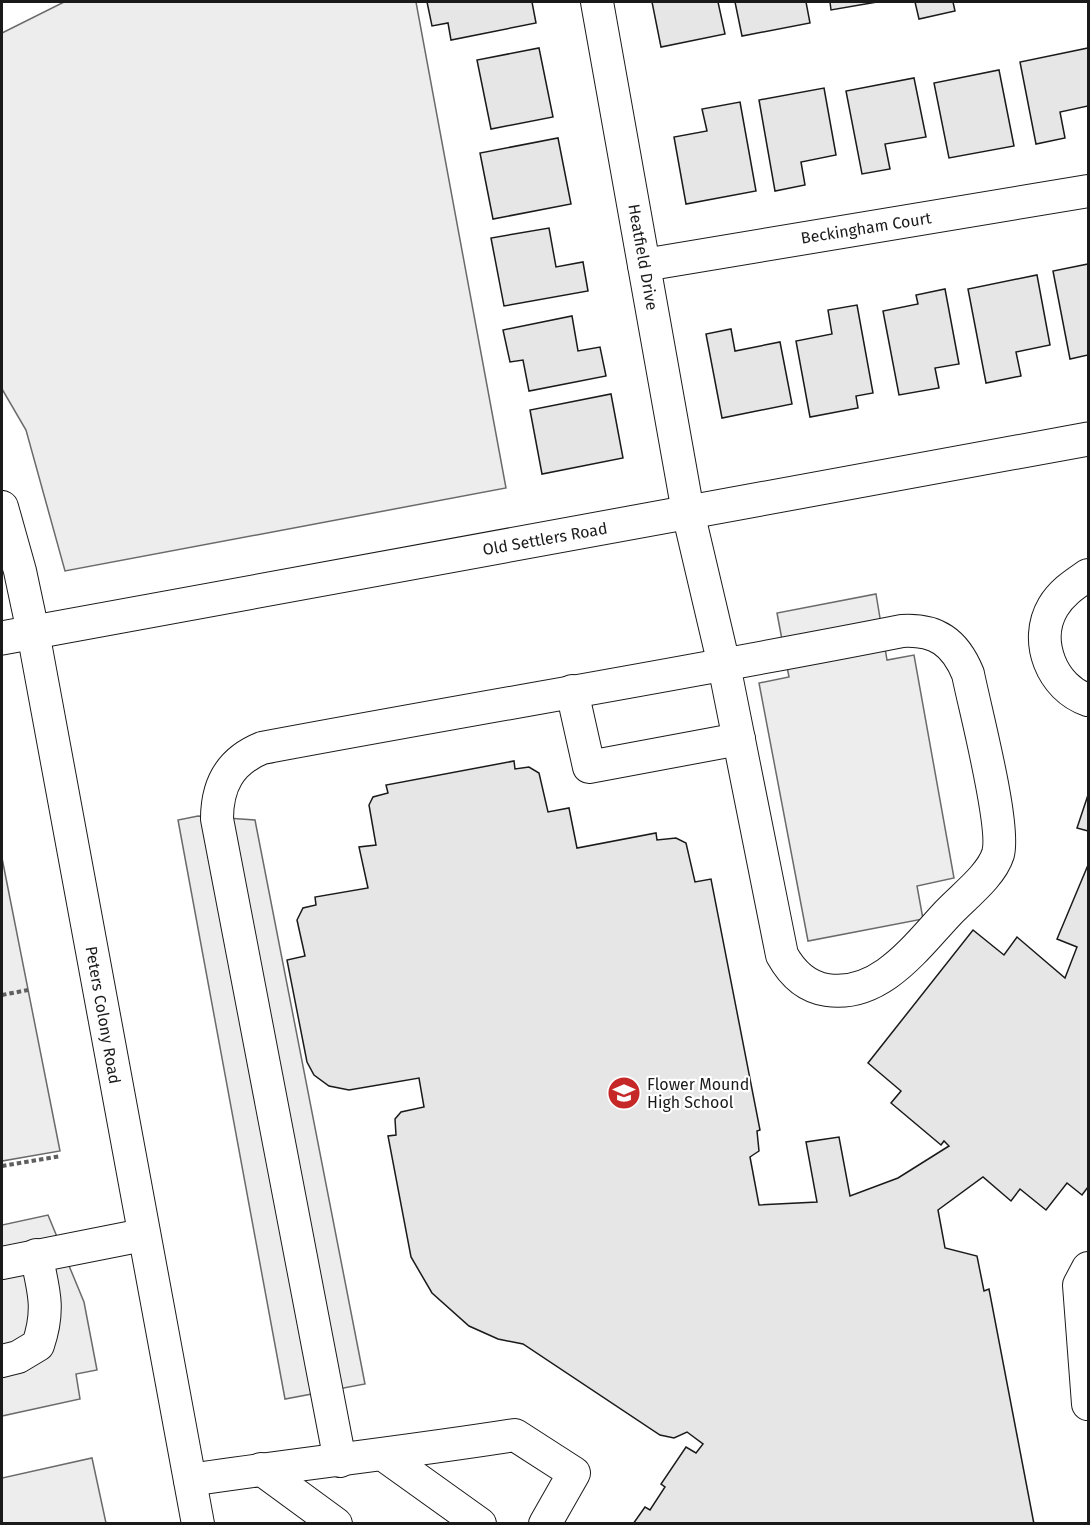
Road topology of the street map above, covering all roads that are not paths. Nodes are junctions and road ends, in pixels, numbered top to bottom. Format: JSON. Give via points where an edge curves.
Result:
{"nodes":[{"id":1,"x":597,"y":2,"type":"edge"},
{"id":2,"x":1089,"y":191,"type":"edge"},
{"id":3,"x":644,"y":265,"type":"junction"},
{"id":4,"x":1089,"y":439,"type":"edge"},
{"id":5,"x":2,"y":507,"type":"edge"},
{"id":6,"x":688,"y":512,"type":"junction"},
{"id":7,"x":1089,"y":575,"type":"edge"},
{"id":8,"x":17,"y":635,"type":"edge"},
{"id":9,"x":724,"y":665,"type":"junction"},
{"id":10,"x":572,"y":691,"type":"junction"},
{"id":11,"x":1089,"y":700,"type":"edge"},
{"id":12,"x":739,"y":739,"type":"junction"},
{"id":13,"x":143,"y":1234,"type":"junction"},
{"id":14,"x":36,"y":1256,"type":"junction"},
{"id":15,"x":2,"y":1263,"type":"edge"},
{"id":16,"x":1089,"y":1268,"type":"edge"},
{"id":17,"x":2,"y":1361,"type":"edge"},
{"id":18,"x":1089,"y":1404,"type":"edge"},
{"id":19,"x":385,"y":1456,"type":"junction"},
{"id":20,"x":340,"y":1461,"type":"junction"},
{"id":21,"x":261,"y":1469,"type":"junction"},
{"id":22,"x":190,"y":1480,"type":"junction"},
{"id":23,"x":198,"y":1524,"type":"edge"},
{"id":24,"x":336,"y":1524,"type":"edge"},
{"id":25,"x":480,"y":1524,"type":"edge"},
{"id":26,"x":545,"y":1524,"type":"edge"}],
"edges":[{"from":1,"to":3,"type":"street","name":"Heatfield Drive"},
{"from":2,"to":3,"type":"street","name":"Beckingham Court"},
{"from":3,"to":6,"type":"street","name":"Heatfield Drive"},
{"from":4,"to":6,"type":"main road","name":"Old Settlers Road"},
{"from":5,"to":8,"type":"street","name":"Peters Colony Road","via":[[20,571]]},
{"from":6,"to":8,"type":"main road","name":"Old Settlers Road"},
{"from":6,"to":9,"type":"street","name":"Heatfield Drive"},
{"from":7,"to":11,"type":"street","via":[[1065,591],[1052,608],[1045,648],[1051,668],[1063,685]]},
{"from":8,"to":13,"type":"street","name":"Peters Colony Road"},
{"from":9,"to":10,"type":"street","name":"Heatfield Drive"},
{"from":9,"to":12,"type":"street","name":"Heatfield Drive"},
{"from":9,"to":12,"type":"street","name":"Heatfield Drive","via":[[902,631],[932,633],[945,639],[962,659],[968,674],[997,821],[998,853],[978,882],[881,979],[847,991],[813,986],[793,972],[780,947]]},
{"from":10,"to":12,"type":"street","via":[[589,766]]},
{"from":10,"to":20,"type":"street","name":"Heatfield Drive","via":[[262,748],[234,766],[217,799]]},
{"from":13,"to":14,"type":"street"},
{"from":13,"to":22,"type":"street","name":"Peters Colony Road"},
{"from":14,"to":15,"type":"street"},
{"from":14,"to":17,"type":"street","via":[[46,1322],[38,1345],[18,1358]]},
{"from":16,"to":18,"type":"street","via":[[1079,1285]]},
{"from":19,"to":20,"type":"street"},
{"from":19,"to":25,"type":"street"},
{"from":19,"to":26,"type":"street","via":[[515,1435],[574,1473]]},
{"from":20,"to":21,"type":"street"},
{"from":21,"to":22,"type":"street"},
{"from":21,"to":24,"type":"street"},
{"from":22,"to":23,"type":"street","name":"Peters Colony Road"}]}
